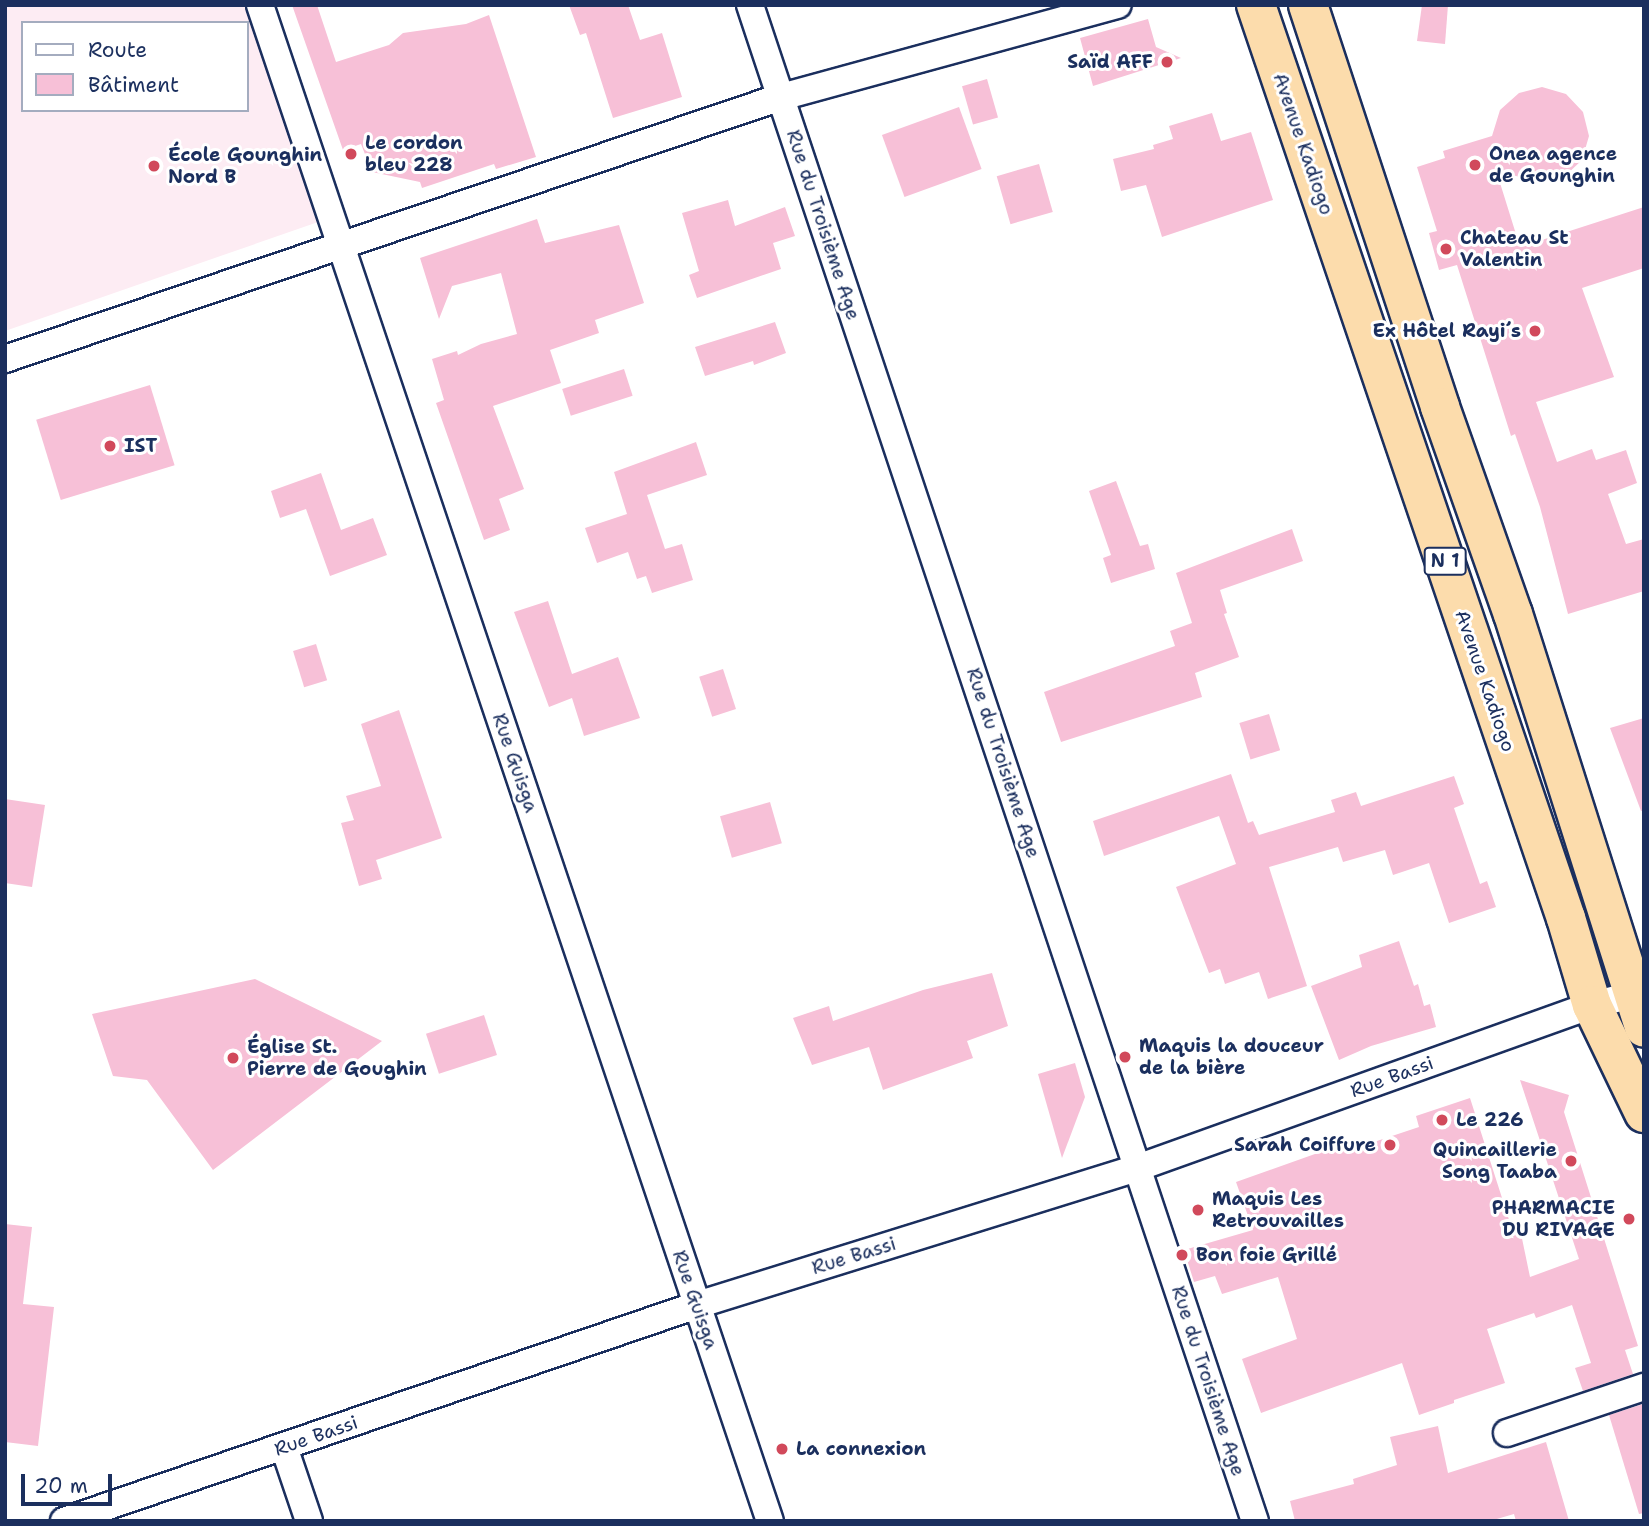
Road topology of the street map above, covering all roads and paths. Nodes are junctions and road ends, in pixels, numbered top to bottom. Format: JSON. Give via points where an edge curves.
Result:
{"nodes":[{"id":1,"x":260,"y":5,"type":"edge"},
{"id":2,"x":750,"y":5,"type":"edge"},
{"id":3,"x":1118,"y":5,"type":"edge"},
{"id":4,"x":1256,"y":5,"type":"edge"},
{"id":5,"x":1308,"y":5,"type":"edge"},
{"id":6,"x":781,"y":97,"type":"junction"},
{"id":7,"x":341,"y":245,"type":"junction"},
{"id":8,"x":5,"y":359,"type":"edge"},
{"id":9,"x":1592,"y":1005,"type":"junction"},
{"id":10,"x":1640,"y":1005,"type":"edge"},
{"id":11,"x":1644,"y":1113,"type":"edge"},
{"id":12,"x":1137,"y":1168,"type":"junction"},
{"id":13,"x":697,"y":1305,"type":"junction"},
{"id":14,"x":1644,"y":1387,"type":"edge"},
{"id":15,"x":1507,"y":1433,"type":"dead end"},
{"id":16,"x":284,"y":1447,"type":"junction"},
{"id":17,"x":64,"y":1521,"type":"edge"},
{"id":18,"x":309,"y":1521,"type":"edge"},
{"id":19,"x":770,"y":1521,"type":"edge"},
{"id":20,"x":1255,"y":1521,"type":"edge"}],
"edges":[{"from":1,"to":7,"type":"street","name":"Rue Guisga"},
{"from":2,"to":6,"type":"street","name":"Rue du Troisième Age"},
{"from":3,"to":6,"type":"street"},
{"from":4,"to":9,"type":"highway","name":"Avenue Kadiogo","number":"N 1"},
{"from":5,"to":10,"type":"highway","number":"N 1"},
{"from":6,"to":7,"type":"street"},
{"from":6,"to":12,"type":"street","name":"Rue du Troisième Age"},
{"from":7,"to":8,"type":"street"},
{"from":7,"to":13,"type":"street","name":"Rue Guisga"},
{"from":9,"to":10,"type":"street","name":"Rue Bassi"},
{"from":9,"to":11,"type":"highway","name":"Avenue Kadiogo","number":"N 1"},
{"from":9,"to":12,"type":"street","name":"Rue Bassi"},
{"from":12,"to":13,"type":"street","name":"Rue Bassi"},
{"from":12,"to":20,"type":"street","name":"Rue du Troisième Age"},
{"from":13,"to":16,"type":"street","name":"Rue Bassi"},
{"from":13,"to":19,"type":"street","name":"Rue Guisga"},
{"from":14,"to":15,"type":"street"},
{"from":16,"to":17,"type":"street","name":"Rue Bassi"},
{"from":16,"to":18,"type":"street"}]}
